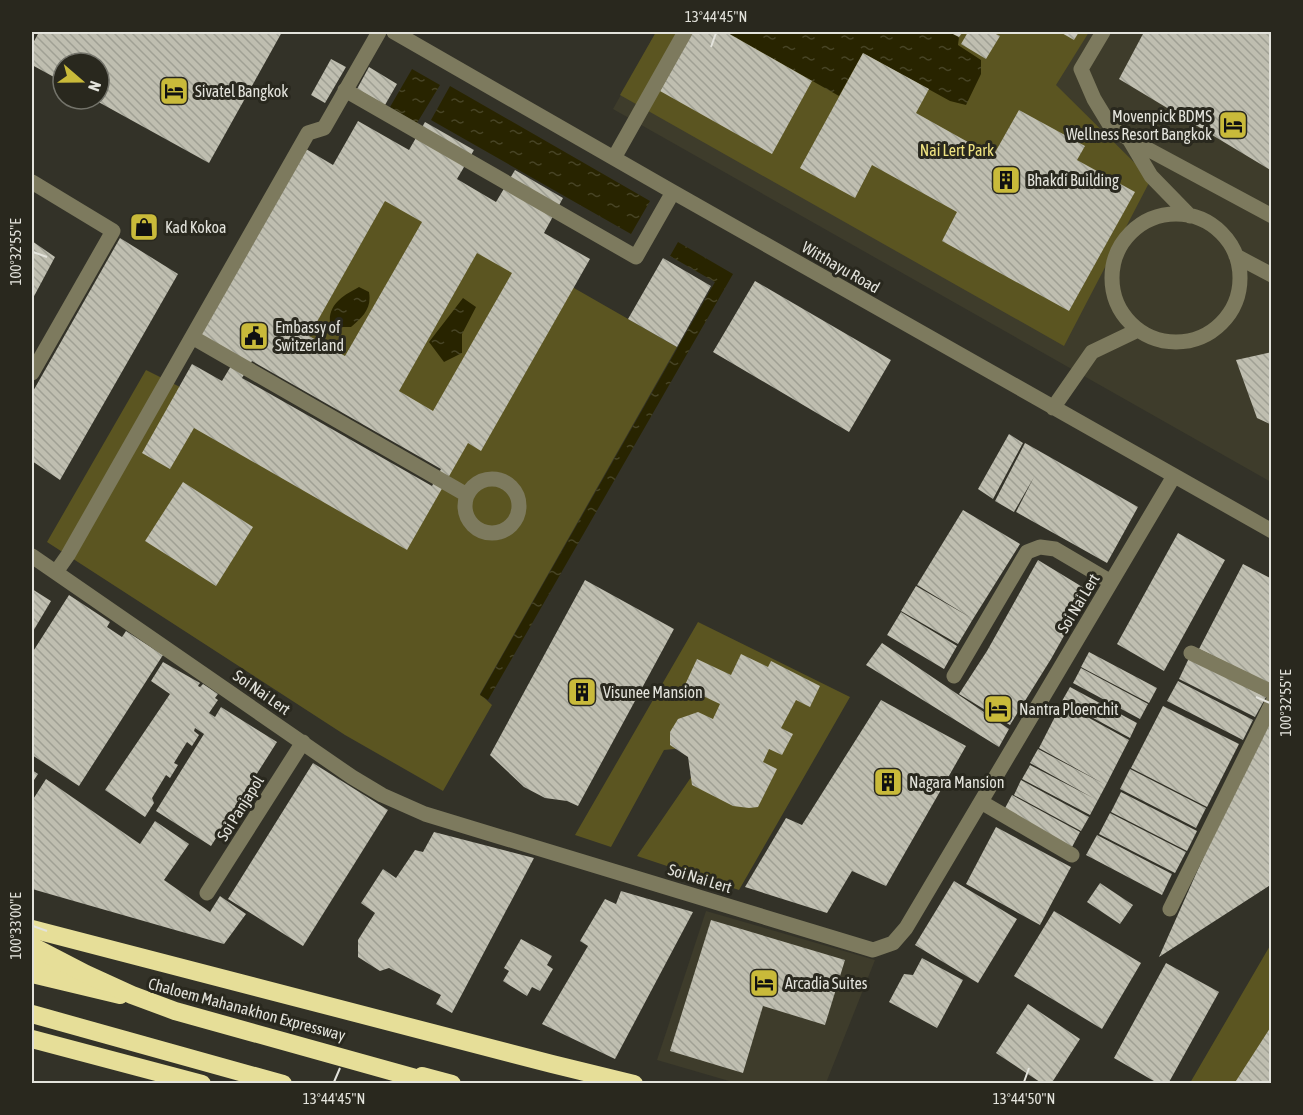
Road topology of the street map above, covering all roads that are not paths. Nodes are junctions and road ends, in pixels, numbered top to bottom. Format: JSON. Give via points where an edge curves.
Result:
{"nodes":[{"id":1,"x":379,"y":32,"type":"edge"},
{"id":2,"x":394,"y":32,"type":"edge"},
{"id":3,"x":685,"y":32,"type":"edge"},
{"id":4,"x":1103,"y":32,"type":"edge"},
{"id":5,"x":345,"y":90,"type":"junction"},
{"id":6,"x":1129,"y":139,"type":"junction"},
{"id":7,"x":614,"y":158,"type":"junction"},
{"id":8,"x":32,"y":182,"type":"edge"},
{"id":9,"x":673,"y":192,"type":"junction"},
{"id":10,"x":1190,"y":216,"type":"junction"},
{"id":11,"x":1272,"y":216,"type":"edge"},
{"id":12,"x":1236,"y":256,"type":"junction"},
{"id":13,"x":1272,"y":275,"type":"edge"},
{"id":14,"x":1138,"y":330,"type":"junction"},
{"id":15,"x":192,"y":337,"type":"junction"},
{"id":16,"x":32,"y":373,"type":"edge"},
{"id":17,"x":1053,"y":408,"type":"junction"},
{"id":18,"x":1174,"y":476,"type":"junction"},
{"id":19,"x":467,"y":495,"type":"dead end"},
{"id":20,"x":1272,"y":531,"type":"edge"},
{"id":21,"x":32,"y":556,"type":"edge"},
{"id":22,"x":56,"y":572,"type":"junction"},
{"id":23,"x":1111,"y":582,"type":"junction"},
{"id":24,"x":1191,"y":652,"type":"dead end"},
{"id":25,"x":954,"y":676,"type":"dead end"},
{"id":26,"x":1272,"y":692,"type":"edge"},
{"id":27,"x":1272,"y":703,"type":"edge"},
{"id":28,"x":303,"y":742,"type":"junction"},
{"id":29,"x":981,"y":802,"type":"junction"},
{"id":30,"x":1072,"y":855,"type":"dead end"},
{"id":31,"x":207,"y":893,"type":"dead end"},
{"id":32,"x":1170,"y":909,"type":"dead end"},
{"id":33,"x":32,"y":929,"type":"edge"},
{"id":34,"x":32,"y":946,"type":"edge"},
{"id":35,"x":32,"y":956,"type":"edge"},
{"id":36,"x":32,"y":974,"type":"edge"},
{"id":37,"x":97,"y":989,"type":"junction"},
{"id":38,"x":32,"y":1014,"type":"edge"},
{"id":39,"x":32,"y":1040,"type":"edge"},
{"id":40,"x":202,"y":1083,"type":"edge"},
{"id":41,"x":283,"y":1083,"type":"edge"},
{"id":42,"x":437,"y":1083,"type":"edge"},
{"id":43,"x":452,"y":1083,"type":"edge"},
{"id":44,"x":634,"y":1083,"type":"edge"}],
"edges":[{"from":1,"to":5,"type":"street"},
{"from":2,"to":7,"type":"street","name":"Witthayu Road"},
{"from":3,"to":7,"type":"street"},
{"from":4,"to":6,"type":"street","via":[[1081,69],[1111,127]]},
{"from":5,"to":9,"type":"street","via":[[636,257]]},
{"from":5,"to":15,"type":"street","via":[[324,128],[308,133]]},
{"from":6,"to":10,"type":"street","via":[[1151,176]]},
{"from":6,"to":11,"type":"street"},
{"from":7,"to":9,"type":"street","name":"Witthayu Road"},
{"from":8,"to":16,"type":"street","via":[[113,231]]},
{"from":9,"to":17,"type":"street","name":"Witthayu Road"},
{"from":10,"to":12,"type":"street","via":[[1215,226]]},
{"from":10,"to":14,"type":"street","via":[[1158,217],[1140,226],[1125,240],[1116,258],[1115,297]]},
{"from":12,"to":13,"type":"street"},
{"from":12,"to":14,"type":"street","via":[[1240,285],[1234,307],[1220,325],[1201,337],[1180,342],[1158,340]]},
{"from":14,"to":17,"type":"street","via":[[1092,352]]},
{"from":15,"to":19,"type":"street"},
{"from":15,"to":22,"type":"street"},
{"from":17,"to":18,"type":"street","name":"Witthayu Road"},
{"from":18,"to":20,"type":"street","name":"Witthayu Road"},
{"from":18,"to":23,"type":"street","name":"Soi Nai Lert"},
{"from":21,"to":22,"type":"street","name":"Soi Nai Lert"},
{"from":22,"to":28,"type":"street","name":"Soi Nai Lert"},
{"from":23,"to":25,"type":"street","via":[[1055,549],[1040,547],[1027,552]]},
{"from":23,"to":29,"type":"street","name":"Soi Nai Lert"},
{"from":24,"to":26,"type":"street"},
{"from":27,"to":32,"type":"street"},
{"from":28,"to":29,"type":"street","name":"Soi Nai Lert","via":[[382,795],[425,814],[873,950],[892,943],[906,928]]},
{"from":28,"to":31,"type":"street","name":"Soi Panjapol"},
{"from":29,"to":30,"type":"street"},
{"from":33,"to":44,"type":"highway"},
{"from":34,"to":42,"type":"highway","bridge":true,"via":[[95,978],[175,1011]]},
{"from":35,"to":37,"type":"highway"},
{"from":36,"to":37,"type":"highway","name":"Chaloem Mahanakhon Expressway"},
{"from":37,"to":43,"type":"highway","name":"Chaloem Mahanakhon Expressway","bridge":true},
{"from":38,"to":41,"type":"highway"},
{"from":39,"to":40,"type":"highway"}]}
